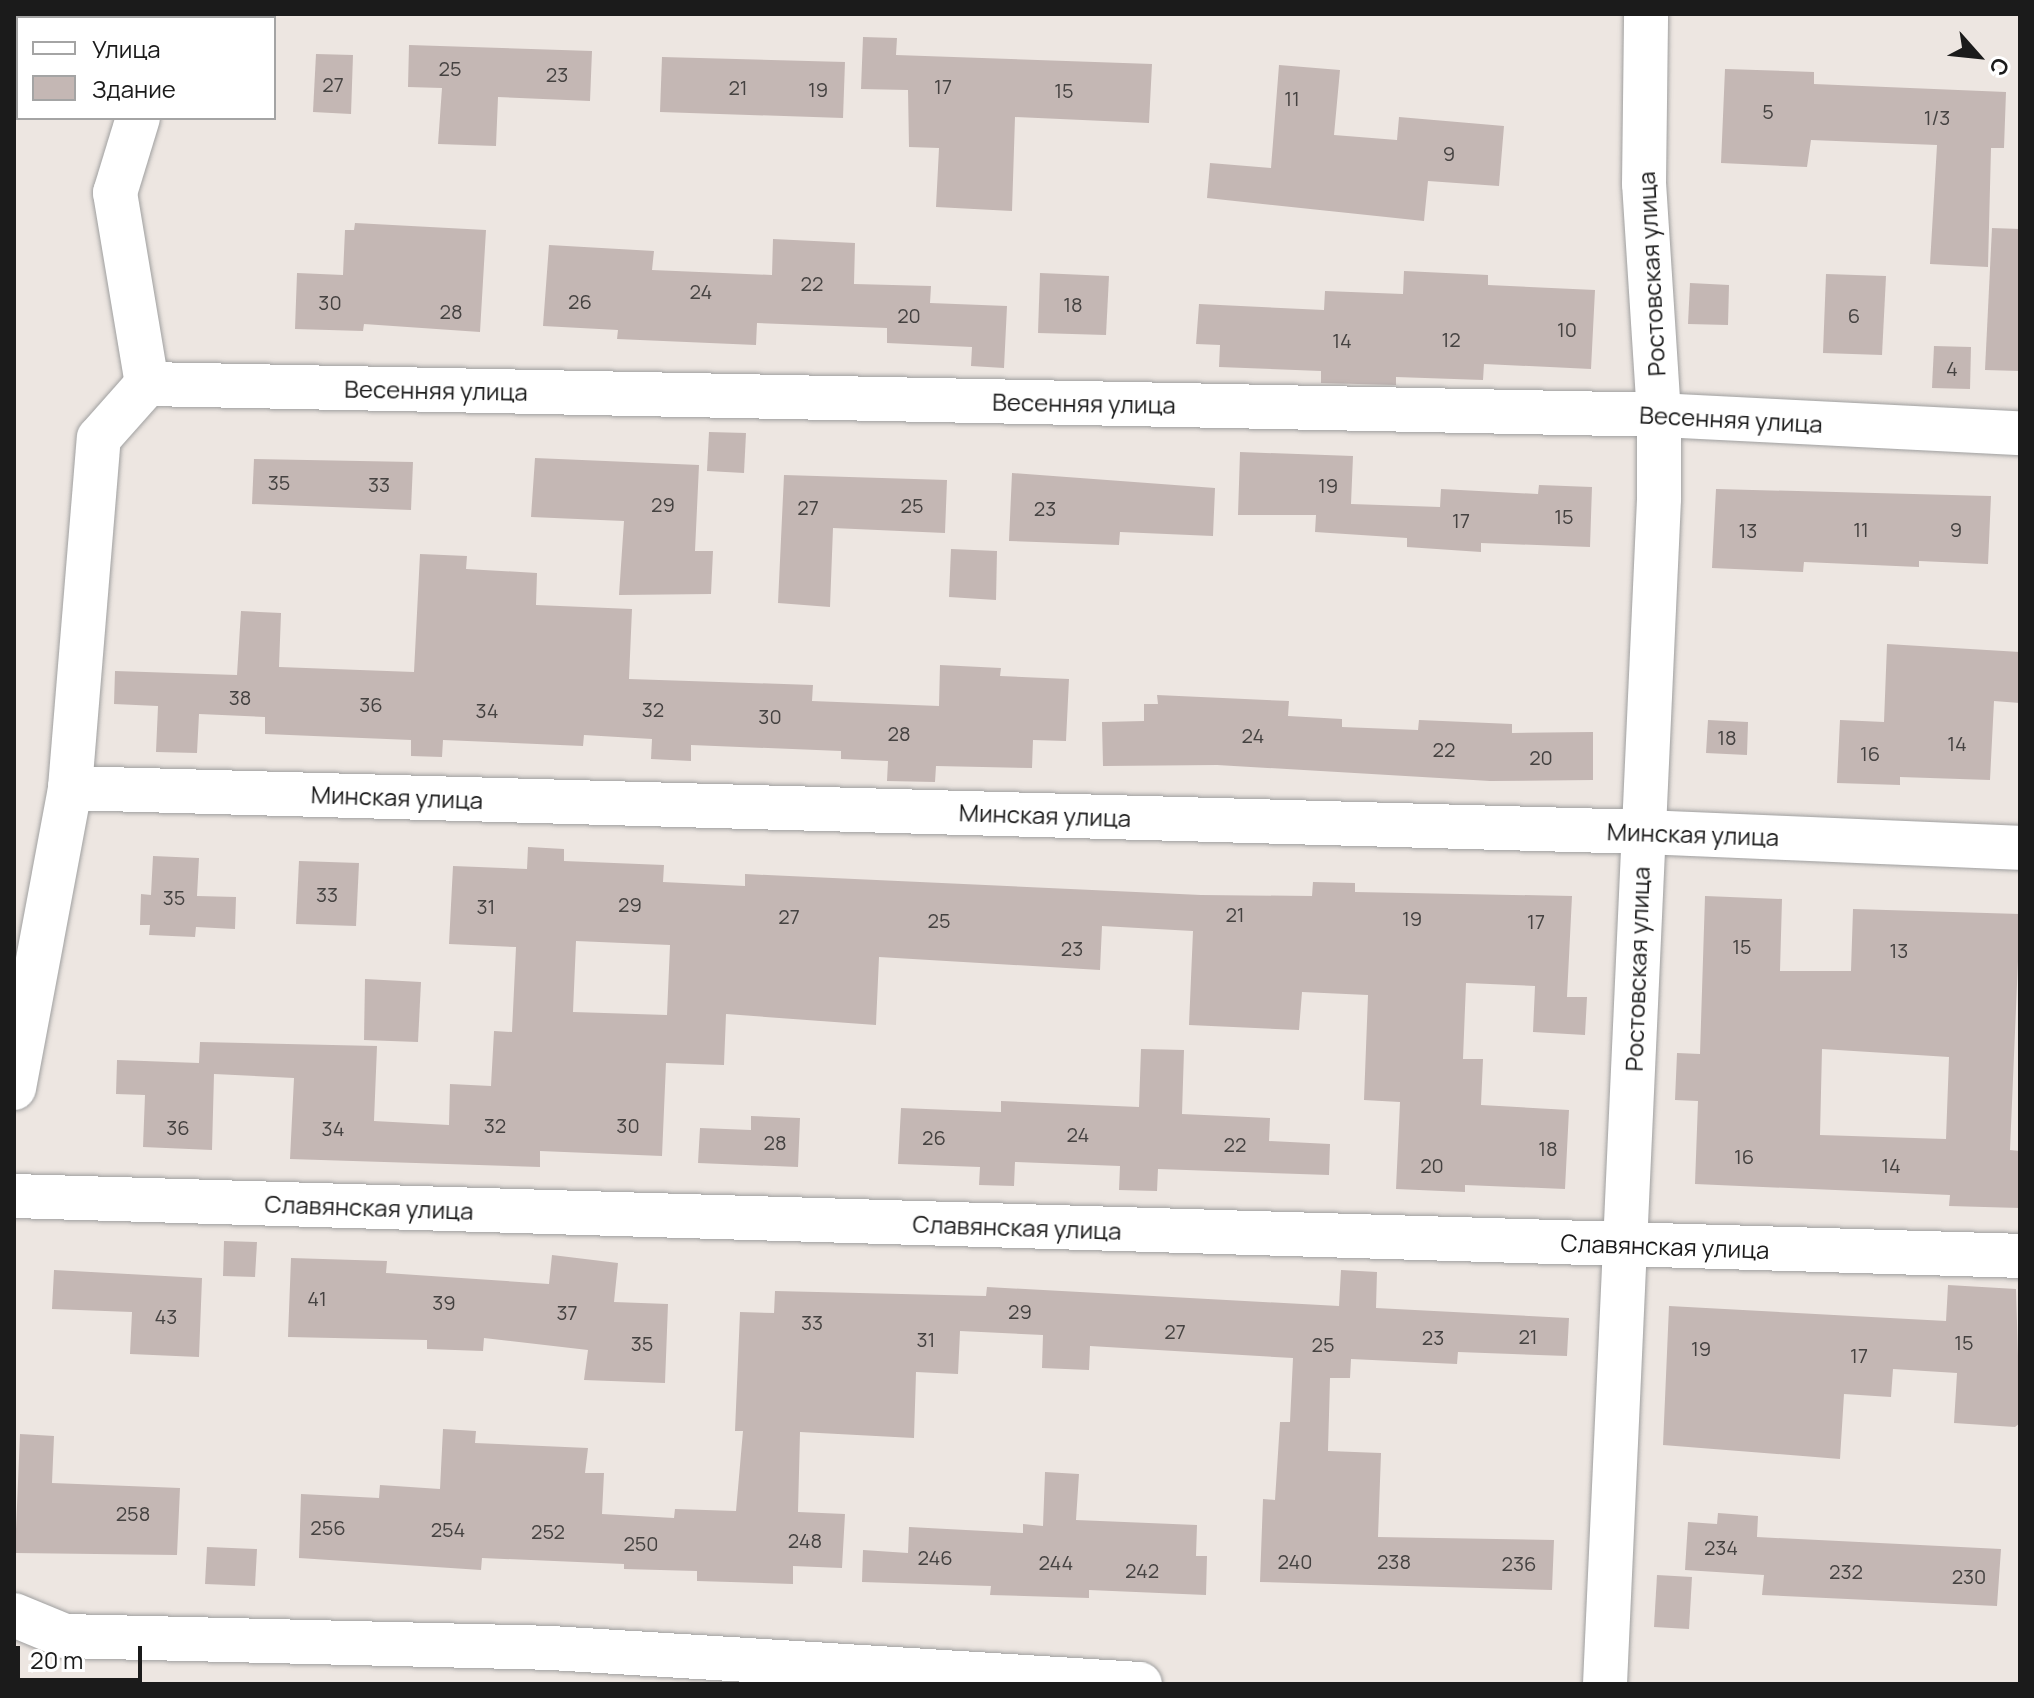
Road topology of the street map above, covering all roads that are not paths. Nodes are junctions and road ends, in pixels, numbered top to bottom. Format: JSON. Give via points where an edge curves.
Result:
{"nodes":[{"id":1,"x":1646,"y":14,"type":"edge"},
{"id":2,"x":137,"y":120,"type":"edge"},
{"id":3,"x":147,"y":384,"type":"junction"},
{"id":4,"x":1659,"y":415,"type":"junction"},
{"id":5,"x":2020,"y":433,"type":"edge"},
{"id":6,"x":70,"y":788,"type":"junction"},
{"id":7,"x":1642,"y":832,"type":"junction"},
{"id":8,"x":2020,"y":848,"type":"edge"},
{"id":9,"x":14,"y":1088,"type":"edge"},
{"id":10,"x":14,"y":1196,"type":"edge"},
{"id":11,"x":1626,"y":1245,"type":"junction"},
{"id":12,"x":2020,"y":1256,"type":"edge"},
{"id":13,"x":14,"y":1615,"type":"edge"},
{"id":14,"x":1140,"y":1684,"type":"edge"},
{"id":15,"x":1605,"y":1684,"type":"edge"}],
"edges":[{"from":1,"to":4,"type":"street","name":"Ростовская улица","via":[[1644,184]]},
{"from":2,"to":3,"type":"street","via":[[115,193]]},
{"from":3,"to":4,"type":"street","name":"Весенняя улица"},
{"from":3,"to":6,"type":"street","via":[[99,438]]},
{"from":4,"to":5,"type":"street","name":"Весенняя улица"},
{"from":4,"to":7,"type":"street","name":"Ростовская улица"},
{"from":6,"to":7,"type":"street","name":"Минская улица"},
{"from":6,"to":9,"type":"street"},
{"from":7,"to":8,"type":"street","name":"Минская улица"},
{"from":7,"to":11,"type":"street","name":"Ростовская улица"},
{"from":10,"to":11,"type":"street","name":"Славянская улица"},
{"from":11,"to":12,"type":"street","name":"Славянская улица"},
{"from":11,"to":15,"type":"street","name":"Ростовская улица"},
{"from":13,"to":14,"type":"street","via":[[65,1636],[551,1648]]}]}
